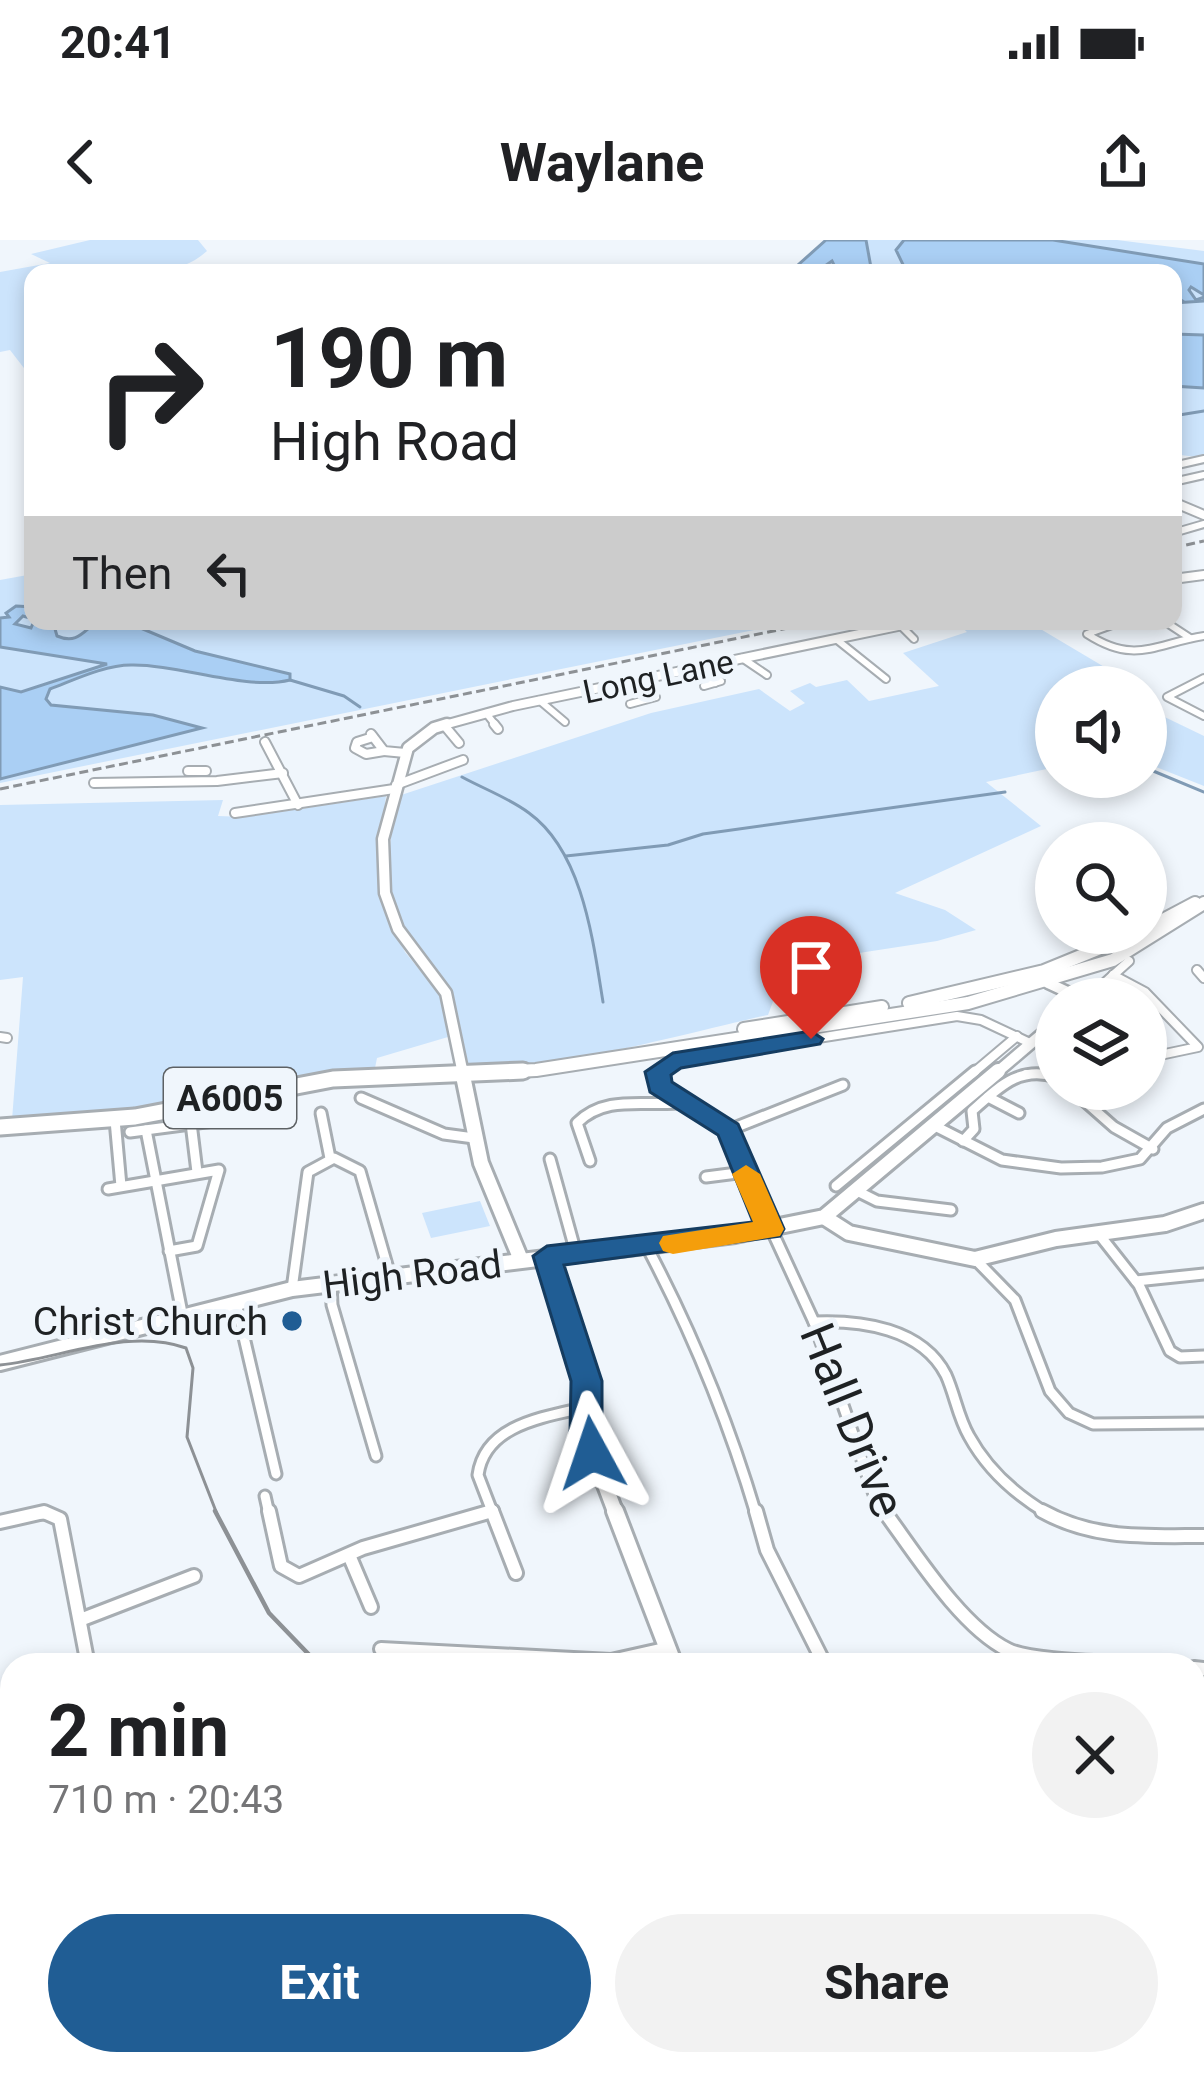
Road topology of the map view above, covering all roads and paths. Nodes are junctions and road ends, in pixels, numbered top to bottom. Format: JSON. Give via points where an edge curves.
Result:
{"nodes":[{"id":1,"x":877,"y":630,"type":"edge"},
{"id":2,"x":905,"y":630,"type":"edge"},
{"id":3,"x":1098,"y":630,"type":"edge"},
{"id":4,"x":1178,"y":630,"type":"edge"},
{"id":5,"x":1204,"y":636,"type":"edge"},
{"id":6,"x":1190,"y":638,"type":"junction"},
{"id":7,"x":836,"y":639,"type":"junction"},
{"id":8,"x":914,"y":639,"type":"dead end"},
{"id":9,"x":742,"y":658,"type":"junction"},
{"id":10,"x":698,"y":668,"type":"junction"},
{"id":11,"x":767,"y":675,"type":"dead end"},
{"id":12,"x":1204,"y":678,"type":"edge"},
{"id":13,"x":886,"y":679,"type":"dead end"},
{"id":14,"x":621,"y":685,"type":"junction"},
{"id":15,"x":704,"y":686,"type":"dead end"},
{"id":16,"x":656,"y":697,"type":"dead end"},
{"id":17,"x":539,"y":700,"type":"junction"},
{"id":18,"x":485,"y":713,"type":"junction"},
{"id":19,"x":1204,"y":716,"type":"edge"},
{"id":20,"x":565,"y":722,"type":"dead end"},
{"id":21,"x":444,"y":725,"type":"junction"},
{"id":22,"x":498,"y":729,"type":"dead end"},
{"id":23,"x":265,"y":742,"type":"dead end"},
{"id":24,"x":459,"y":743,"type":"dead end"},
{"id":25,"x":384,"y":751,"type":"junction"},
{"id":26,"x":405,"y":753,"type":"junction"},
{"id":27,"x":460,"y":764,"type":"dead end"},
{"id":28,"x":197,"y":771,"type":"dead end"},
{"id":29,"x":283,"y":772,"type":"junction"},
{"id":30,"x":194,"y":782,"type":"junction"},
{"id":31,"x":395,"y":787,"type":"junction"},
{"id":32,"x":89,"y":797,"type":"dead end"},
{"id":33,"x":298,"y":806,"type":"junction"},
{"id":34,"x":236,"y":813,"type":"dead end"},
{"id":35,"x":1204,"y":901,"type":"edge"},
{"id":36,"x":1167,"y":918,"type":"edge"},
{"id":37,"x":1094,"y":954,"type":"edge"},
{"id":38,"x":1130,"y":962,"type":"dead end"},
{"id":39,"x":1073,"y":976,"type":"joint"},
{"id":40,"x":1113,"y":976,"type":"junction"},
{"id":41,"x":1046,"y":977,"type":"junction"},
{"id":42,"x":1110,"y":978,"type":"edge"},
{"id":43,"x":1035,"y":1033,"type":"edge"},
{"id":44,"x":1023,"y":1040,"type":"junction"},
{"id":45,"x":1201,"y":1047,"type":"edge"},
{"id":46,"x":1167,"y":1054,"type":"edge"},
{"id":47,"x":1035,"y":1071,"type":"edge"},
{"id":48,"x":460,"y":1073,"type":"junction"},
{"id":49,"x":843,"y":1085,"type":"dead end"},
{"id":50,"x":988,"y":1097,"type":"junction"},
{"id":51,"x":361,"y":1098,"type":"dead end"},
{"id":52,"x":686,"y":1102,"type":"junction"},
{"id":53,"x":1204,"y":1108,"type":"edge"},
{"id":54,"x":1095,"y":1110,"type":"edge"},
{"id":55,"x":1019,"y":1113,"type":"dead end"},
{"id":56,"x":321,"y":1114,"type":"dead end"},
{"id":57,"x":115,"y":1120,"type":"junction"},
{"id":58,"x":213,"y":1121,"type":"dead end"},
{"id":59,"x":191,"y":1124,"type":"junction"},
{"id":60,"x":933,"y":1125,"type":"junction"},
{"id":61,"x":0,"y":1127,"type":"edge"},
{"id":62,"x":146,"y":1130,"type":"junction"},
{"id":63,"x":729,"y":1130,"type":"junction"},
{"id":64,"x":130,"y":1132,"type":"dead end"},
{"id":65,"x":474,"y":1138,"type":"junction"},
{"id":66,"x":963,"y":1142,"type":"junction"},
{"id":67,"x":1153,"y":1149,"type":"junction"},
{"id":68,"x":591,"y":1156,"type":"dead end"},
{"id":69,"x":330,"y":1158,"type":"junction"},
{"id":70,"x":550,"y":1159,"type":"dead end"},
{"id":71,"x":869,"y":1159,"type":"junction"},
{"id":72,"x":884,"y":1167,"type":"junction"},
{"id":73,"x":197,"y":1172,"type":"junction"},
{"id":74,"x":745,"y":1172,"type":"junction"},
{"id":75,"x":706,"y":1177,"type":"dead end"},
{"id":76,"x":154,"y":1179,"type":"junction"},
{"id":77,"x":837,"y":1181,"type":"dead end"},
{"id":78,"x":121,"y":1186,"type":"junction"},
{"id":79,"x":108,"y":1189,"type":"dead end"},
{"id":80,"x":855,"y":1190,"type":"junction"},
{"id":81,"x":943,"y":1206,"type":"dead end"},
{"id":82,"x":1204,"y":1211,"type":"edge"},
{"id":83,"x":824,"y":1216,"type":"junction"},
{"id":84,"x":770,"y":1229,"type":"junction"},
{"id":85,"x":1098,"y":1233,"type":"junction"},
{"id":86,"x":646,"y":1246,"type":"junction"},
{"id":87,"x":169,"y":1251,"type":"junction"},
{"id":88,"x":576,"y":1253,"type":"junction"},
{"id":89,"x":547,"y":1256,"type":"junction"},
{"id":90,"x":975,"y":1258,"type":"junction"},
{"id":91,"x":521,"y":1260,"type":"junction"},
{"id":92,"x":1204,"y":1274,"type":"edge"},
{"id":93,"x":391,"y":1279,"type":"junction"},
{"id":94,"x":1136,"y":1281,"type":"junction"},
{"id":95,"x":331,"y":1286,"type":"junction"},
{"id":96,"x":292,"y":1289,"type":"junction"},
{"id":97,"x":236,"y":1303,"type":"junction"},
{"id":98,"x":183,"y":1318,"type":"junction"},
{"id":99,"x":814,"y":1322,"type":"junction"},
{"id":100,"x":1204,"y":1356,"type":"edge"},
{"id":101,"x":0,"y":1365,"type":"edge"},
{"id":102,"x":586,"y":1407,"type":"junction"},
{"id":103,"x":1204,"y":1423,"type":"edge"},
{"id":104,"x":376,"y":1456,"type":"dead end"},
{"id":105,"x":276,"y":1474,"type":"dead end"},
{"id":106,"x":262,"y":1504,"type":"dead end"},
{"id":107,"x":493,"y":1510,"type":"junction"},
{"id":108,"x":0,"y":1522,"type":"edge"},
{"id":109,"x":1204,"y":1536,"type":"edge"},
{"id":110,"x":349,"y":1555,"type":"junction"},
{"id":111,"x":516,"y":1574,"type":"dead end"},
{"id":112,"x":188,"y":1583,"type":"dead end"},
{"id":113,"x":370,"y":1607,"type":"dead end"},
{"id":114,"x":80,"y":1620,"type":"junction"},
{"id":115,"x":381,"y":1648,"type":"dead end"},
{"id":116,"x":669,"y":1648,"type":"junction"},
{"id":117,"x":86,"y":1653,"type":"edge"},
{"id":118,"x":469,"y":1653,"type":"edge"},
{"id":119,"x":647,"y":1653,"type":"edge"},
{"id":120,"x":670,"y":1653,"type":"edge"},
{"id":121,"x":819,"y":1653,"type":"edge"},
{"id":122,"x":1017,"y":1653,"type":"edge"}],
"edges":[{"from":1,"to":7,"type":"street","name":"Long Lane"},
{"from":2,"to":8,"type":"street"},
{"from":3,"to":6,"type":"street","via":[[1087,634],[1127,656]]},
{"from":4,"to":6,"type":"street"},
{"from":5,"to":6,"type":"street"},
{"from":7,"to":9,"type":"street","name":"Long Lane"},
{"from":7,"to":13,"type":"street"},
{"from":9,"to":10,"type":"street","name":"Long Lane"},
{"from":9,"to":11,"type":"street"},
{"from":10,"to":14,"type":"street","name":"Long Lane"},
{"from":10,"to":15,"type":"street","via":[[718,682]]},
{"from":12,"to":19,"type":"street","via":[[1167,697]]},
{"from":14,"to":16,"type":"street","via":[[634,703]]},
{"from":14,"to":17,"type":"street","name":"Long Lane"},
{"from":17,"to":18,"type":"street","name":"Long Lane"},
{"from":17,"to":20,"type":"street"},
{"from":18,"to":21,"type":"street","name":"Long Lane"},
{"from":18,"to":22,"type":"street"},
{"from":21,"to":24,"type":"street"},
{"from":21,"to":26,"type":"street","name":"Long Lane"},
{"from":23,"to":29,"type":"street"},
{"from":25,"to":25,"type":"street","via":[[372,735],[355,748],[366,754]]},
{"from":25,"to":26,"type":"street"},
{"from":26,"to":31,"type":"street"},
{"from":27,"to":31,"type":"street"},
{"from":28,"to":30,"type":"street"},
{"from":29,"to":30,"type":"street"},
{"from":29,"to":33,"type":"street"},
{"from":30,"to":32,"type":"street","via":[[93,780]]},
{"from":31,"to":33,"type":"street"},
{"from":31,"to":48,"type":"street","via":[[383,839],[388,908],[446,993]]},
{"from":33,"to":34,"type":"street"},
{"from":35,"to":36,"type":"main road","number":"A6005"},
{"from":35,"to":39,"type":"main road","number":"A6005","via":[[1142,946]]},
{"from":37,"to":41,"type":"main road","number":"A6005"},
{"from":38,"to":40,"type":"street"},
{"from":39,"to":41,"type":"main road","number":"A6005"},
{"from":40,"to":42,"type":"street"},
{"from":40,"to":45,"type":"street","via":[[1145,992]]},
{"from":41,"to":48,"type":"main road","number":"A6005","via":[[968,1003],[797,1021],[536,1070]]},
{"from":43,"to":44,"type":"street"},
{"from":44,"to":52,"type":"street","via":[[957,1016],[668,1062],[658,1084]]},
{"from":44,"to":60,"type":"street"},
{"from":44,"to":71,"type":"street"},
{"from":45,"to":46,"type":"street"},
{"from":47,"to":50,"type":"street","via":[[1021,1072]]},
{"from":48,"to":57,"type":"main road","number":"A6005","via":[[313,1081]]},
{"from":48,"to":65,"type":"street"},
{"from":49,"to":63,"type":"street"},
{"from":50,"to":55,"type":"street"},
{"from":50,"to":66,"type":"street","via":[[971,1114],[974,1129]]},
{"from":51,"to":65,"type":"street","via":[[439,1136]]},
{"from":52,"to":63,"type":"street"},
{"from":52,"to":68,"type":"street","via":[[585,1113],[577,1124]]},
{"from":53,"to":67,"type":"street","via":[[1173,1124]]},
{"from":54,"to":67,"type":"street"},
{"from":56,"to":69,"type":"street"},
{"from":57,"to":61,"type":"main road","number":"A6005"},
{"from":57,"to":78,"type":"street"},
{"from":58,"to":59,"type":"street"},
{"from":59,"to":62,"type":"street"},
{"from":59,"to":73,"type":"street"},
{"from":60,"to":66,"type":"street"},
{"from":60,"to":72,"type":"street"},
{"from":62,"to":64,"type":"street"},
{"from":62,"to":76,"type":"street"},
{"from":63,"to":74,"type":"street","name":"Hall Drive"},
{"from":65,"to":91,"type":"street"},
{"from":66,"to":67,"type":"street","via":[[1002,1160],[1061,1168],[1124,1164]]},
{"from":69,"to":93,"type":"street","via":[[360,1171]]},
{"from":69,"to":96,"type":"street","via":[[306,1178]]},
{"from":70,"to":88,"type":"street"},
{"from":71,"to":72,"type":"street"},
{"from":71,"to":77,"type":"street"},
{"from":72,"to":80,"type":"street"},
{"from":73,"to":76,"type":"street"},
{"from":73,"to":87,"type":"street","via":[[219,1170],[197,1246]]},
{"from":74,"to":75,"type":"street"},
{"from":74,"to":84,"type":"street","name":"Hall Drive"},
{"from":76,"to":78,"type":"street"},
{"from":76,"to":87,"type":"street"},
{"from":78,"to":79,"type":"street"},
{"from":80,"to":81,"type":"street","via":[[877,1201]]},
{"from":80,"to":83,"type":"street"},
{"from":82,"to":85,"type":"street"},
{"from":83,"to":84,"type":"street","name":"High Road"},
{"from":83,"to":90,"type":"street","via":[[850,1233]]},
{"from":84,"to":86,"type":"street","name":"High Road"},
{"from":84,"to":99,"type":"street","name":"Hall Drive"},
{"from":85,"to":90,"type":"street"},
{"from":85,"to":94,"type":"street"},
{"from":86,"to":88,"type":"street","name":"High Road"},
{"from":86,"to":121,"type":"street","via":[[694,1335],[767,1550]]},
{"from":87,"to":98,"type":"street"},
{"from":88,"to":89,"type":"street","name":"High Road"},
{"from":89,"to":91,"type":"street","name":"High Road"},
{"from":89,"to":102,"type":"street","via":[[584,1370]]},
{"from":90,"to":103,"type":"street","via":[[1016,1300],[1050,1391],[1069,1413],[1104,1424]]},
{"from":91,"to":93,"type":"street","name":"High Road"},
{"from":92,"to":94,"type":"street"},
{"from":93,"to":95,"type":"street","name":"High Road"},
{"from":94,"to":100,"type":"street","via":[[1172,1352]]},
{"from":95,"to":96,"type":"street","name":"High Road"},
{"from":95,"to":104,"type":"street"},
{"from":96,"to":97,"type":"street","name":"High Road"},
{"from":97,"to":98,"type":"street","name":"High Road"},
{"from":97,"to":105,"type":"street"},
{"from":98,"to":101,"type":"street","name":"High Road","via":[[42,1354],[24,1366]]},
{"from":99,"to":109,"type":"street","via":[[881,1328],[928,1352],[984,1459],[1053,1516],[1103,1533]]},
{"from":99,"to":122,"type":"street","name":"Hall Drive","via":[[871,1488],[893,1527],[987,1636]]},
{"from":102,"to":107,"type":"street","via":[[486,1446],[477,1469]]},
{"from":102,"to":116,"type":"street","via":[[592,1453]]},
{"from":106,"to":110,"type":"street","via":[[285,1572],[304,1575]]},
{"from":107,"to":110,"type":"street"},
{"from":107,"to":111,"type":"street"},
{"from":108,"to":114,"type":"street","via":[[58,1516]]},
{"from":110,"to":113,"type":"street"},
{"from":112,"to":114,"type":"street"},
{"from":114,"to":117,"type":"street"},
{"from":115,"to":118,"type":"street"},
{"from":116,"to":119,"type":"street"},
{"from":116,"to":120,"type":"street"}]}
